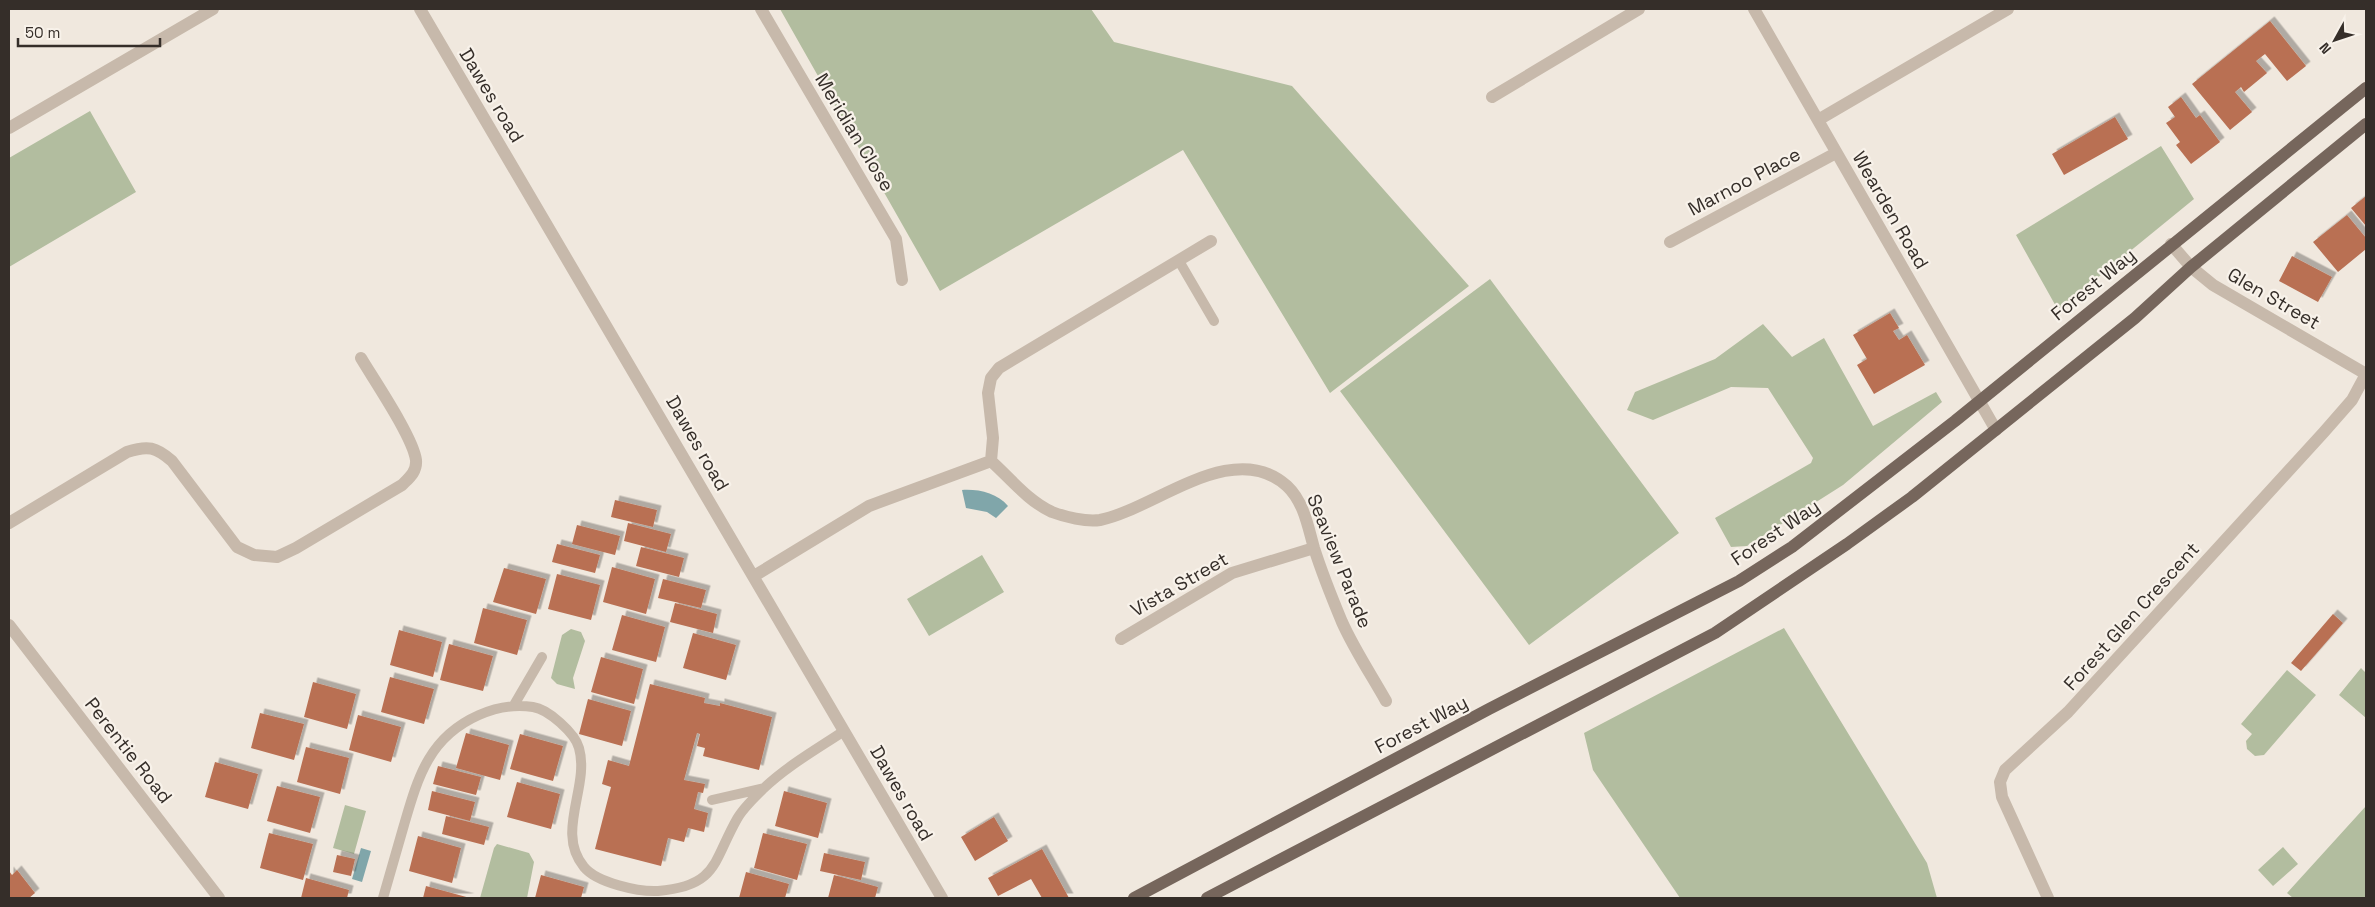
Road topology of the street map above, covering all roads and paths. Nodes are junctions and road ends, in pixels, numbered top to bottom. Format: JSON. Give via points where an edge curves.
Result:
{"nodes":[{"id":1,"x":213,"y":9,"type":"edge"},
{"id":2,"x":420,"y":9,"type":"edge"},
{"id":3,"x":761,"y":9,"type":"edge"},
{"id":4,"x":1639,"y":9,"type":"edge"},
{"id":5,"x":1754,"y":9,"type":"edge"},
{"id":6,"x":2008,"y":9,"type":"edge"},
{"id":7,"x":2366,"y":88,"type":"edge"},
{"id":8,"x":1492,"y":98,"type":"dead end"},
{"id":9,"x":1818,"y":120,"type":"junction"},
{"id":10,"x":2366,"y":124,"type":"edge"},
{"id":11,"x":9,"y":128,"type":"edge"},
{"id":12,"x":1836,"y":153,"type":"junction"},
{"id":13,"x":1211,"y":241,"type":"dead end"},
{"id":14,"x":1670,"y":242,"type":"dead end"},
{"id":15,"x":2171,"y":244,"type":"junction"},
{"id":16,"x":1179,"y":261,"type":"junction"},
{"id":17,"x":2191,"y":267,"type":"junction"},
{"id":18,"x":902,"y":280,"type":"dead end"},
{"id":19,"x":1214,"y":321,"type":"dead end"},
{"id":20,"x":361,"y":358,"type":"dead end"},
{"id":21,"x":2366,"y":374,"type":"edge"},
{"id":22,"x":1979,"y":401,"type":"junction"},
{"id":23,"x":1996,"y":430,"type":"junction"},
{"id":24,"x":991,"y":461,"type":"junction"},
{"id":25,"x":9,"y":523,"type":"edge"},
{"id":26,"x":1314,"y":548,"type":"junction"},
{"id":27,"x":754,"y":576,"type":"junction"},
{"id":28,"x":9,"y":626,"type":"edge"},
{"id":29,"x":1120,"y":639,"type":"dead end"},
{"id":30,"x":542,"y":657,"type":"dead end"},
{"id":31,"x":1386,"y":701,"type":"dead end"},
{"id":32,"x":514,"y":705,"type":"junction"},
{"id":33,"x":844,"y":731,"type":"junction"},
{"id":34,"x":764,"y":788,"type":"junction"},
{"id":35,"x":712,"y":800,"type":"dead end"},
{"id":36,"x":219,"y":898,"type":"edge"},
{"id":37,"x":383,"y":898,"type":"edge"},
{"id":38,"x":942,"y":898,"type":"edge"},
{"id":39,"x":1134,"y":898,"type":"edge"},
{"id":40,"x":1207,"y":898,"type":"edge"},
{"id":41,"x":2048,"y":898,"type":"edge"}],
"edges":[{"from":1,"to":11,"type":"street"},
{"from":2,"to":27,"type":"street","name":"Dawes road"},
{"from":3,"to":18,"type":"street","name":"Meridian Close","via":[[896,239]]},
{"from":4,"to":8,"type":"street"},
{"from":5,"to":9,"type":"street","name":"Wearden Road"},
{"from":6,"to":9,"type":"street"},
{"from":7,"to":15,"type":"main road","name":"Forest Way"},
{"from":9,"to":12,"type":"street","name":"Wearden Road"},
{"from":10,"to":17,"type":"main road"},
{"from":12,"to":14,"type":"street","name":"Marnoo Place"},
{"from":12,"to":22,"type":"street","name":"Wearden Road"},
{"from":13,"to":16,"type":"street"},
{"from":15,"to":17,"type":"street","name":"Glen Street"},
{"from":15,"to":22,"type":"main road","name":"Forest Way"},
{"from":16,"to":19,"type":"lane"},
{"from":16,"to":24,"type":"street","via":[[999,368],[990,378],[988,393],[993,438]]},
{"from":17,"to":21,"type":"street","name":"Glen Street","via":[[2213,285]]},
{"from":17,"to":23,"type":"main road","via":[[2134,318]]},
{"from":20,"to":25,"type":"street","via":[[410,443],[416,461],[413,475],[402,485],[277,557],[254,555],[238,547],[172,461],[159,450],[141,447]]},
{"from":21,"to":41,"type":"street","name":"Forest Glen Crescent","via":[[2352,400],[2203,565],[2068,712],[2005,770],[2000,782],[2002,797]]},
{"from":22,"to":23,"type":"street","name":"Wearden Road"},
{"from":22,"to":39,"type":"main road","name":"Forest Way","via":[[1800,541],[1748,576]]},
{"from":23,"to":40,"type":"main road","via":[[1854,539],[1715,633]]},
{"from":24,"to":26,"type":"street","name":"Seaview Parade","via":[[1027,496],[1051,512],[1098,520],[1120,514],[1202,477],[1231,470],[1255,471],[1287,486],[1307,521]]},
{"from":24,"to":27,"type":"street","via":[[869,506]]},
{"from":26,"to":29,"type":"street","name":"Vista Street","via":[[1232,572]]},
{"from":26,"to":31,"type":"street","name":"Seaview Parade","via":[[1343,624]]},
{"from":27,"to":33,"type":"street","name":"Dawes road"},
{"from":28,"to":36,"type":"street","name":"Perentie Road"},
{"from":30,"to":32,"type":"lane"},
{"from":32,"to":34,"type":"lane","via":[[540,708],[562,724],[579,745],[582,768],[572,826],[574,848],[584,868],[603,881],[657,891],[686,886],[706,876],[716,865],[738,817]]},
{"from":32,"to":37,"type":"lane","via":[[492,709],[464,721],[431,753],[418,778]]},
{"from":33,"to":34,"type":"lane"},
{"from":33,"to":38,"type":"street","name":"Dawes road"},
{"from":34,"to":35,"type":"lane"}]}
